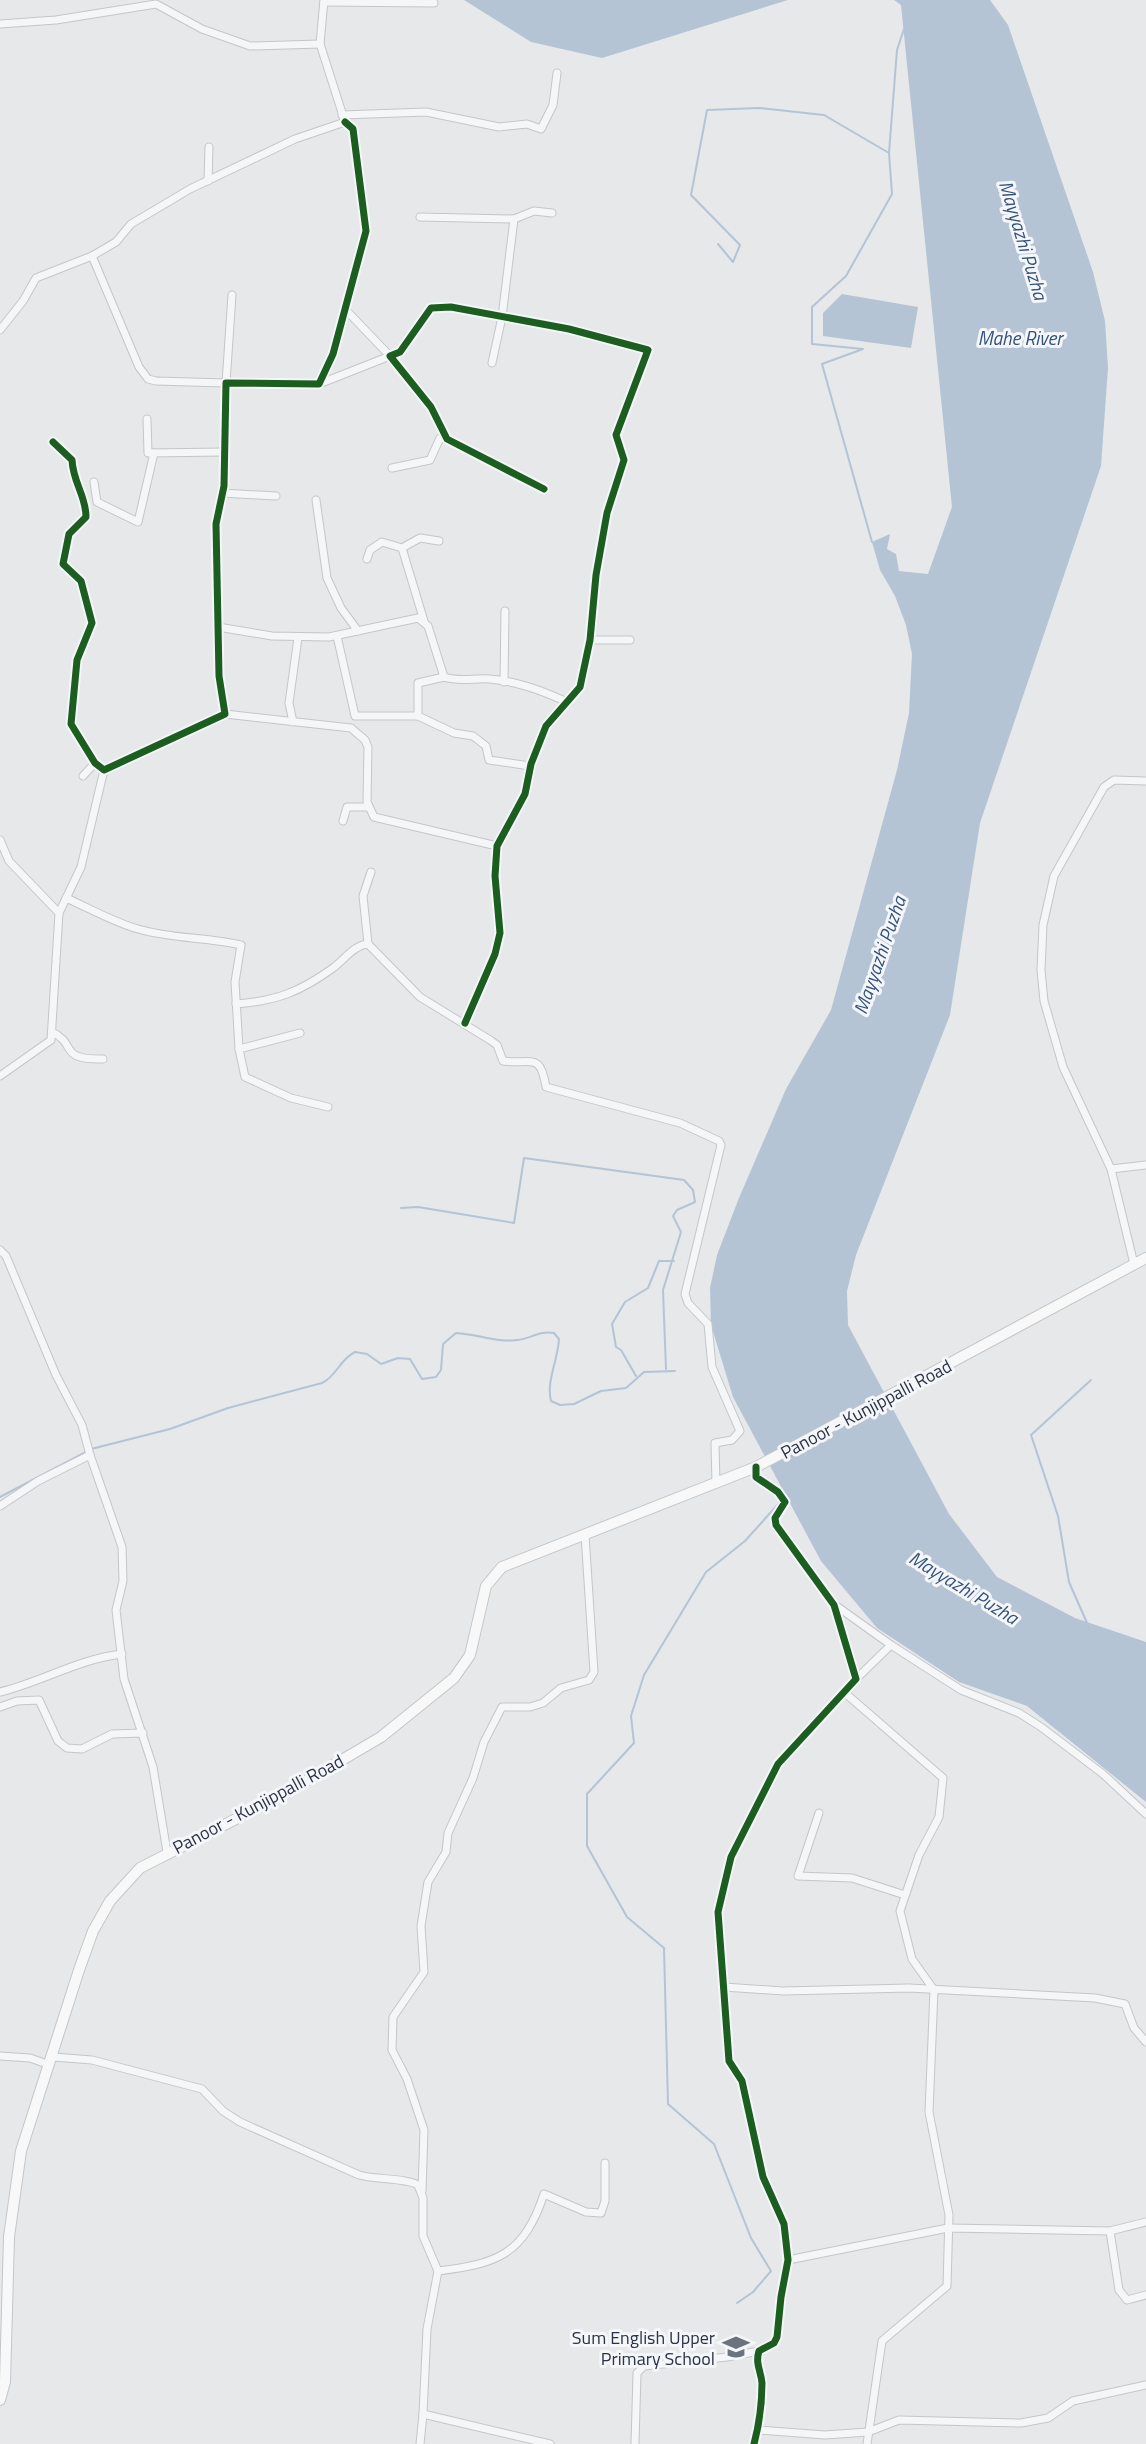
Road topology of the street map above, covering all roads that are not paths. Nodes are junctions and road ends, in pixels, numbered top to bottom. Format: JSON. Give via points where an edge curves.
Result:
{"nodes":[{"id":1,"x":324,"y":1,"type":"edge"},
{"id":2,"x":434,"y":3,"type":"dead end"},
{"id":3,"x":0,"y":24,"type":"edge"},
{"id":4,"x":320,"y":44,"type":"junction"},
{"id":5,"x":556,"y":73,"type":"dead end"},
{"id":6,"x":344,"y":119,"type":"junction"},
{"id":7,"x":209,"y":147,"type":"dead end"},
{"id":8,"x":208,"y":181,"type":"junction"},
{"id":9,"x":552,"y":213,"type":"dead end"},
{"id":10,"x":420,"y":217,"type":"dead end"},
{"id":11,"x":514,"y":219,"type":"junction"},
{"id":12,"x":92,"y":256,"type":"junction"},
{"id":13,"x":232,"y":295,"type":"dead end"},
{"id":14,"x":345,"y":309,"type":"junction"},
{"id":15,"x":502,"y":317,"type":"junction"},
{"id":16,"x":0,"y":330,"type":"edge"},
{"id":17,"x":390,"y":356,"type":"junction"},
{"id":18,"x":492,"y":363,"type":"dead end"},
{"id":19,"x":226,"y":383,"type":"junction"},
{"id":20,"x":319,"y":384,"type":"junction"},
{"id":21,"x":147,"y":419,"type":"dead end"},
{"id":22,"x":447,"y":439,"type":"junction"},
{"id":23,"x":53,"y":442,"type":"dead end"},
{"id":24,"x":224,"y":452,"type":"junction"},
{"id":25,"x":154,"y":453,"type":"junction"},
{"id":26,"x":392,"y":468,"type":"dead end"},
{"id":27,"x":94,"y":482,"type":"dead end"},
{"id":28,"x":544,"y":489,"type":"dead end"},
{"id":29,"x":222,"y":493,"type":"junction"},
{"id":30,"x":276,"y":496,"type":"dead end"},
{"id":31,"x":316,"y":500,"type":"dead end"},
{"id":32,"x":439,"y":541,"type":"dead end"},
{"id":33,"x":402,"y":548,"type":"junction"},
{"id":34,"x":367,"y":559,"type":"dead end"},
{"id":35,"x":505,"y":611,"type":"dead end"},
{"id":36,"x":424,"y":621,"type":"junction"},
{"id":37,"x":218,"y":626,"type":"junction"},
{"id":38,"x":358,"y":632,"type":"junction"},
{"id":39,"x":337,"y":636,"type":"junction"},
{"id":40,"x":298,"y":638,"type":"junction"},
{"id":41,"x":590,"y":640,"type":"junction"},
{"id":42,"x":630,"y":640,"type":"dead end"},
{"id":43,"x":444,"y":677,"type":"junction"},
{"id":44,"x":504,"y":682,"type":"junction"},
{"id":45,"x":565,"y":701,"type":"junction"},
{"id":46,"x":225,"y":714,"type":"junction"},
{"id":47,"x":418,"y":716,"type":"junction"},
{"id":48,"x":293,"y":722,"type":"junction"},
{"id":49,"x":94,"y":764,"type":"junction"},
{"id":50,"x":530,"y":766,"type":"junction"},
{"id":51,"x":104,"y":770,"type":"junction"},
{"id":52,"x":83,"y":776,"type":"dead end"},
{"id":53,"x":1146,"y":781,"type":"edge"},
{"id":54,"x":369,"y":807,"type":"junction"},
{"id":55,"x":344,"y":821,"type":"dead end"},
{"id":56,"x":0,"y":840,"type":"edge"},
{"id":57,"x":497,"y":846,"type":"junction"},
{"id":58,"x":371,"y":872,"type":"dead end"},
{"id":59,"x":66,"y":898,"type":"junction"},
{"id":60,"x":59,"y":913,"type":"junction"},
{"id":61,"x":368,"y":944,"type":"junction"},
{"id":62,"x":236,"y":1004,"type":"junction"},
{"id":63,"x":465,"y":1023,"type":"junction"},
{"id":64,"x":52,"y":1032,"type":"junction"},
{"id":65,"x":300,"y":1033,"type":"dead end"},
{"id":66,"x":239,"y":1049,"type":"junction"},
{"id":67,"x":103,"y":1059,"type":"dead end"},
{"id":68,"x":0,"y":1076,"type":"edge"},
{"id":69,"x":328,"y":1107,"type":"dead end"},
{"id":70,"x":1146,"y":1165,"type":"edge"},
{"id":71,"x":1111,"y":1170,"type":"junction"},
{"id":72,"x":0,"y":1250,"type":"edge"},
{"id":73,"x":1146,"y":1258,"type":"edge"},
{"id":74,"x":1134,"y":1264,"type":"junction"},
{"id":75,"x":90,"y":1454,"type":"junction"},
{"id":76,"x":756,"y":1467,"type":"junction"},
{"id":77,"x":716,"y":1484,"type":"junction"},
{"id":78,"x":0,"y":1506,"type":"edge"},
{"id":79,"x":585,"y":1535,"type":"junction"},
{"id":80,"x":834,"y":1605,"type":"junction"},
{"id":81,"x":891,"y":1645,"type":"junction"},
{"id":82,"x":122,"y":1654,"type":"junction"},
{"id":83,"x":856,"y":1679,"type":"junction"},
{"id":84,"x":0,"y":1692,"type":"edge"},
{"id":85,"x":845,"y":1693,"type":"junction"},
{"id":86,"x":0,"y":1707,"type":"edge"},
{"id":87,"x":143,"y":1733,"type":"junction"},
{"id":88,"x":819,"y":1813,"type":"dead end"},
{"id":89,"x":1146,"y":1814,"type":"edge"},
{"id":90,"x":167,"y":1852,"type":"junction"},
{"id":91,"x":905,"y":1895,"type":"junction"},
{"id":92,"x":724,"y":1987,"type":"junction"},
{"id":93,"x":934,"y":1990,"type":"junction"},
{"id":94,"x":1146,"y":2042,"type":"edge"},
{"id":95,"x":0,"y":2056,"type":"edge"},
{"id":96,"x":52,"y":2061,"type":"junction"},
{"id":97,"x":605,"y":2163,"type":"dead end"},
{"id":98,"x":422,"y":2192,"type":"junction"},
{"id":99,"x":1146,"y":2222,"type":"edge"},
{"id":100,"x":948,"y":2228,"type":"junction"},
{"id":101,"x":1110,"y":2231,"type":"junction"},
{"id":102,"x":788,"y":2260,"type":"junction"},
{"id":103,"x":438,"y":2271,"type":"junction"},
{"id":104,"x":1146,"y":2295,"type":"edge"},
{"id":105,"x":759,"y":2351,"type":"junction"},
{"id":106,"x":1146,"y":2385,"type":"edge"},
{"id":107,"x":0,"y":2400,"type":"edge"},
{"id":108,"x":423,"y":2414,"type":"junction"},
{"id":109,"x":758,"y":2430,"type":"junction"},
{"id":110,"x":868,"y":2432,"type":"junction"},
{"id":111,"x":420,"y":2444,"type":"edge"},
{"id":112,"x":550,"y":2444,"type":"edge"},
{"id":113,"x":635,"y":2444,"type":"edge"},
{"id":114,"x":754,"y":2444,"type":"edge"},
{"id":115,"x":867,"y":2444,"type":"edge"}],
"edges":[{"from":1,"to":2,"type":"street"},
{"from":1,"to":4,"type":"street"},
{"from":3,"to":4,"type":"street","via":[[156,4],[202,29],[250,46]]},
{"from":4,"to":6,"type":"street"},
{"from":5,"to":6,"type":"street","via":[[553,105],[541,129],[527,124],[499,127],[426,112]]},
{"from":6,"to":8,"type":"street"},
{"from":6,"to":14,"type":"street","via":[[352,129],[366,231]]},
{"from":7,"to":8,"type":"street"},
{"from":8,"to":12,"type":"street","via":[[141,217],[116,242]]},
{"from":9,"to":11,"type":"street","via":[[534,211]]},
{"from":10,"to":11,"type":"street"},
{"from":11,"to":15,"type":"street"},
{"from":12,"to":16,"type":"street","via":[[36,278]]},
{"from":12,"to":19,"type":"street","via":[[148,379]]},
{"from":13,"to":19,"type":"street"},
{"from":14,"to":17,"type":"street"},
{"from":14,"to":20,"type":"street"},
{"from":15,"to":17,"type":"street","via":[[451,307],[431,308],[400,352]]},
{"from":15,"to":18,"type":"street"},
{"from":15,"to":41,"type":"street","via":[[648,350],[615,435],[624,460],[607,513]]},
{"from":17,"to":20,"type":"street"},
{"from":17,"to":22,"type":"street","via":[[431,407]]},
{"from":19,"to":20,"type":"street"},
{"from":19,"to":24,"type":"street"},
{"from":21,"to":25,"type":"street","via":[[148,453]]},
{"from":22,"to":26,"type":"street","via":[[440,438],[430,460]]},
{"from":22,"to":28,"type":"street"},
{"from":23,"to":49,"type":"street","via":[[72,460],[73,478],[86,503],[86,517],[69,534],[63,564],[81,581],[92,623],[77,660],[71,724]]},
{"from":24,"to":25,"type":"street"},
{"from":24,"to":29,"type":"street"},
{"from":25,"to":27,"type":"street","via":[[138,522],[97,502]]},
{"from":29,"to":30,"type":"street"},
{"from":29,"to":37,"type":"street","via":[[216,524]]},
{"from":31,"to":38,"type":"street","via":[[327,578]]},
{"from":32,"to":33,"type":"street","via":[[420,538]]},
{"from":33,"to":34,"type":"street","via":[[383,542],[370,550]]},
{"from":33,"to":36,"type":"street"},
{"from":35,"to":44,"type":"street"},
{"from":36,"to":38,"type":"street","via":[[418,618]]},
{"from":36,"to":43,"type":"street"},
{"from":37,"to":40,"type":"street"},
{"from":37,"to":46,"type":"street"},
{"from":38,"to":39,"type":"street"},
{"from":39,"to":40,"type":"street"},
{"from":39,"to":47,"type":"street","via":[[355,716]]},
{"from":40,"to":48,"type":"street","via":[[289,703]]},
{"from":41,"to":42,"type":"street"},
{"from":41,"to":45,"type":"street","via":[[580,687]]},
{"from":43,"to":44,"type":"street"},
{"from":43,"to":47,"type":"street","via":[[418,683]]},
{"from":44,"to":45,"type":"street","via":[[536,687]]},
{"from":45,"to":50,"type":"street","via":[[546,726]]},
{"from":46,"to":48,"type":"street"},
{"from":46,"to":51,"type":"street"},
{"from":47,"to":50,"type":"street","via":[[454,733],[473,736],[486,746],[489,760]]},
{"from":48,"to":54,"type":"street","via":[[351,728],[365,740]]},
{"from":49,"to":51,"type":"street"},
{"from":49,"to":52,"type":"street"},
{"from":50,"to":57,"type":"street","via":[[525,794]]},
{"from":51,"to":59,"type":"street","via":[[81,867]]},
{"from":53,"to":71,"type":"street","via":[[1114,780],[1104,787],[1054,876],[1043,925],[1044,1001],[1063,1067]]},
{"from":54,"to":55,"type":"street","via":[[347,807]]},
{"from":54,"to":57,"type":"street","via":[[374,817]]},
{"from":56,"to":60,"type":"street","via":[[9,861]]},
{"from":57,"to":63,"type":"street","via":[[500,933]]},
{"from":58,"to":61,"type":"street","via":[[363,896]]},
{"from":59,"to":60,"type":"street"},
{"from":59,"to":62,"type":"street","via":[[136,929],[241,945]]},
{"from":60,"to":64,"type":"street"},
{"from":61,"to":62,"type":"street","via":[[361,944],[331,969],[284,997]]},
{"from":61,"to":63,"type":"street","via":[[420,997]]},
{"from":62,"to":66,"type":"street"},
{"from":63,"to":77,"type":"street","via":[[497,1045],[503,1061],[540,1066],[546,1076],[545,1087],[680,1123],[719,1140],[685,1294],[708,1325],[712,1367],[740,1431],[732,1440],[715,1443]]},
{"from":64,"to":67,"type":"street","via":[[80,1060]]},
{"from":64,"to":68,"type":"street","via":[[51,1040]]},
{"from":65,"to":66,"type":"street"},
{"from":66,"to":69,"type":"street","via":[[245,1077],[291,1098]]},
{"from":70,"to":71,"type":"street"},
{"from":71,"to":74,"type":"street"},
{"from":72,"to":75,"type":"street","via":[[82,1425]]},
{"from":73,"to":74,"type":"main road","name":"Panoor - Kunjippalli Road"},
{"from":74,"to":76,"type":"main road","name":"Panoor - Kunjippalli Road"},
{"from":75,"to":78,"type":"street"},
{"from":75,"to":82,"type":"street","via":[[124,1558],[116,1610]]},
{"from":76,"to":77,"type":"main road","name":"Panoor - Kunjippalli Road"},
{"from":76,"to":80,"type":"street","via":[[756,1477],[785,1502],[776,1525]]},
{"from":77,"to":79,"type":"main road","name":"Panoor - Kunjippalli Road"},
{"from":79,"to":90,"type":"main road","name":"Panoor - Kunjippalli Road","via":[[518,1558],[494,1574],[481,1602],[464,1667],[381,1737],[279,1797]]},
{"from":79,"to":98,"type":"street","via":[[594,1672],[589,1680],[561,1688],[543,1703],[502,1707],[448,1833],[446,1852],[428,1882],[421,1926],[424,1972],[393,2017],[392,2050],[424,2130]]},
{"from":80,"to":81,"type":"street"},
{"from":80,"to":83,"type":"street"},
{"from":81,"to":83,"type":"street"},
{"from":81,"to":89,"type":"street","via":[[961,1690],[1041,1727]]},
{"from":82,"to":84,"type":"street","via":[[80,1662]]},
{"from":82,"to":87,"type":"street","via":[[124,1679]]},
{"from":83,"to":85,"type":"street"},
{"from":85,"to":91,"type":"street","via":[[943,1778],[939,1817]]},
{"from":85,"to":92,"type":"street","via":[[778,1764],[731,1857],[718,1912]]},
{"from":86,"to":87,"type":"street","via":[[39,1700],[58,1741],[68,1748],[82,1749],[112,1734]]},
{"from":87,"to":90,"type":"street","via":[[158,1785]]},
{"from":88,"to":91,"type":"street","via":[[798,1876],[852,1878]]},
{"from":90,"to":96,"type":"main road","name":"Panoor - Kunjippalli Road","via":[[124,1883],[93,1931]]},
{"from":91,"to":93,"type":"street","via":[[900,1911],[912,1959]]},
{"from":92,"to":93,"type":"street"},
{"from":92,"to":102,"type":"street","via":[[729,2061],[742,2081],[763,2177],[784,2224]]},
{"from":93,"to":94,"type":"street","via":[[1095,1998],[1125,2004]]},
{"from":93,"to":100,"type":"street","via":[[929,2112]]},
{"from":95,"to":96,"type":"street"},
{"from":96,"to":98,"type":"street","via":[[92,2060],[202,2089],[228,2115],[256,2130],[376,2180],[413,2182]]},
{"from":96,"to":107,"type":"main road","name":"Panoor - Kunjippalli Road","via":[[21,2151],[14,2194],[5,2382]]},
{"from":97,"to":103,"type":"street","via":[[601,2213],[586,2212],[544,2194],[532,2227],[510,2252],[491,2262]]},
{"from":98,"to":103,"type":"street","via":[[423,2236]]},
{"from":99,"to":101,"type":"street"},
{"from":100,"to":101,"type":"street"},
{"from":100,"to":102,"type":"street"},
{"from":100,"to":110,"type":"street","via":[[947,2286],[882,2341]]},
{"from":101,"to":104,"type":"street","via":[[1119,2290],[1127,2300]]},
{"from":102,"to":105,"type":"street","via":[[778,2337]]},
{"from":103,"to":108,"type":"street","via":[[427,2329]]},
{"from":105,"to":109,"type":"street"},
{"from":105,"to":113,"type":"street","via":[[644,2366],[636,2381]]},
{"from":106,"to":110,"type":"street","via":[[1073,2401],[1048,2418],[1021,2423],[899,2420]]},
{"from":108,"to":111,"type":"street"},
{"from":108,"to":112,"type":"street"},
{"from":109,"to":110,"type":"street","via":[[794,2435]]},
{"from":109,"to":114,"type":"street"},
{"from":110,"to":115,"type":"street"}]}
